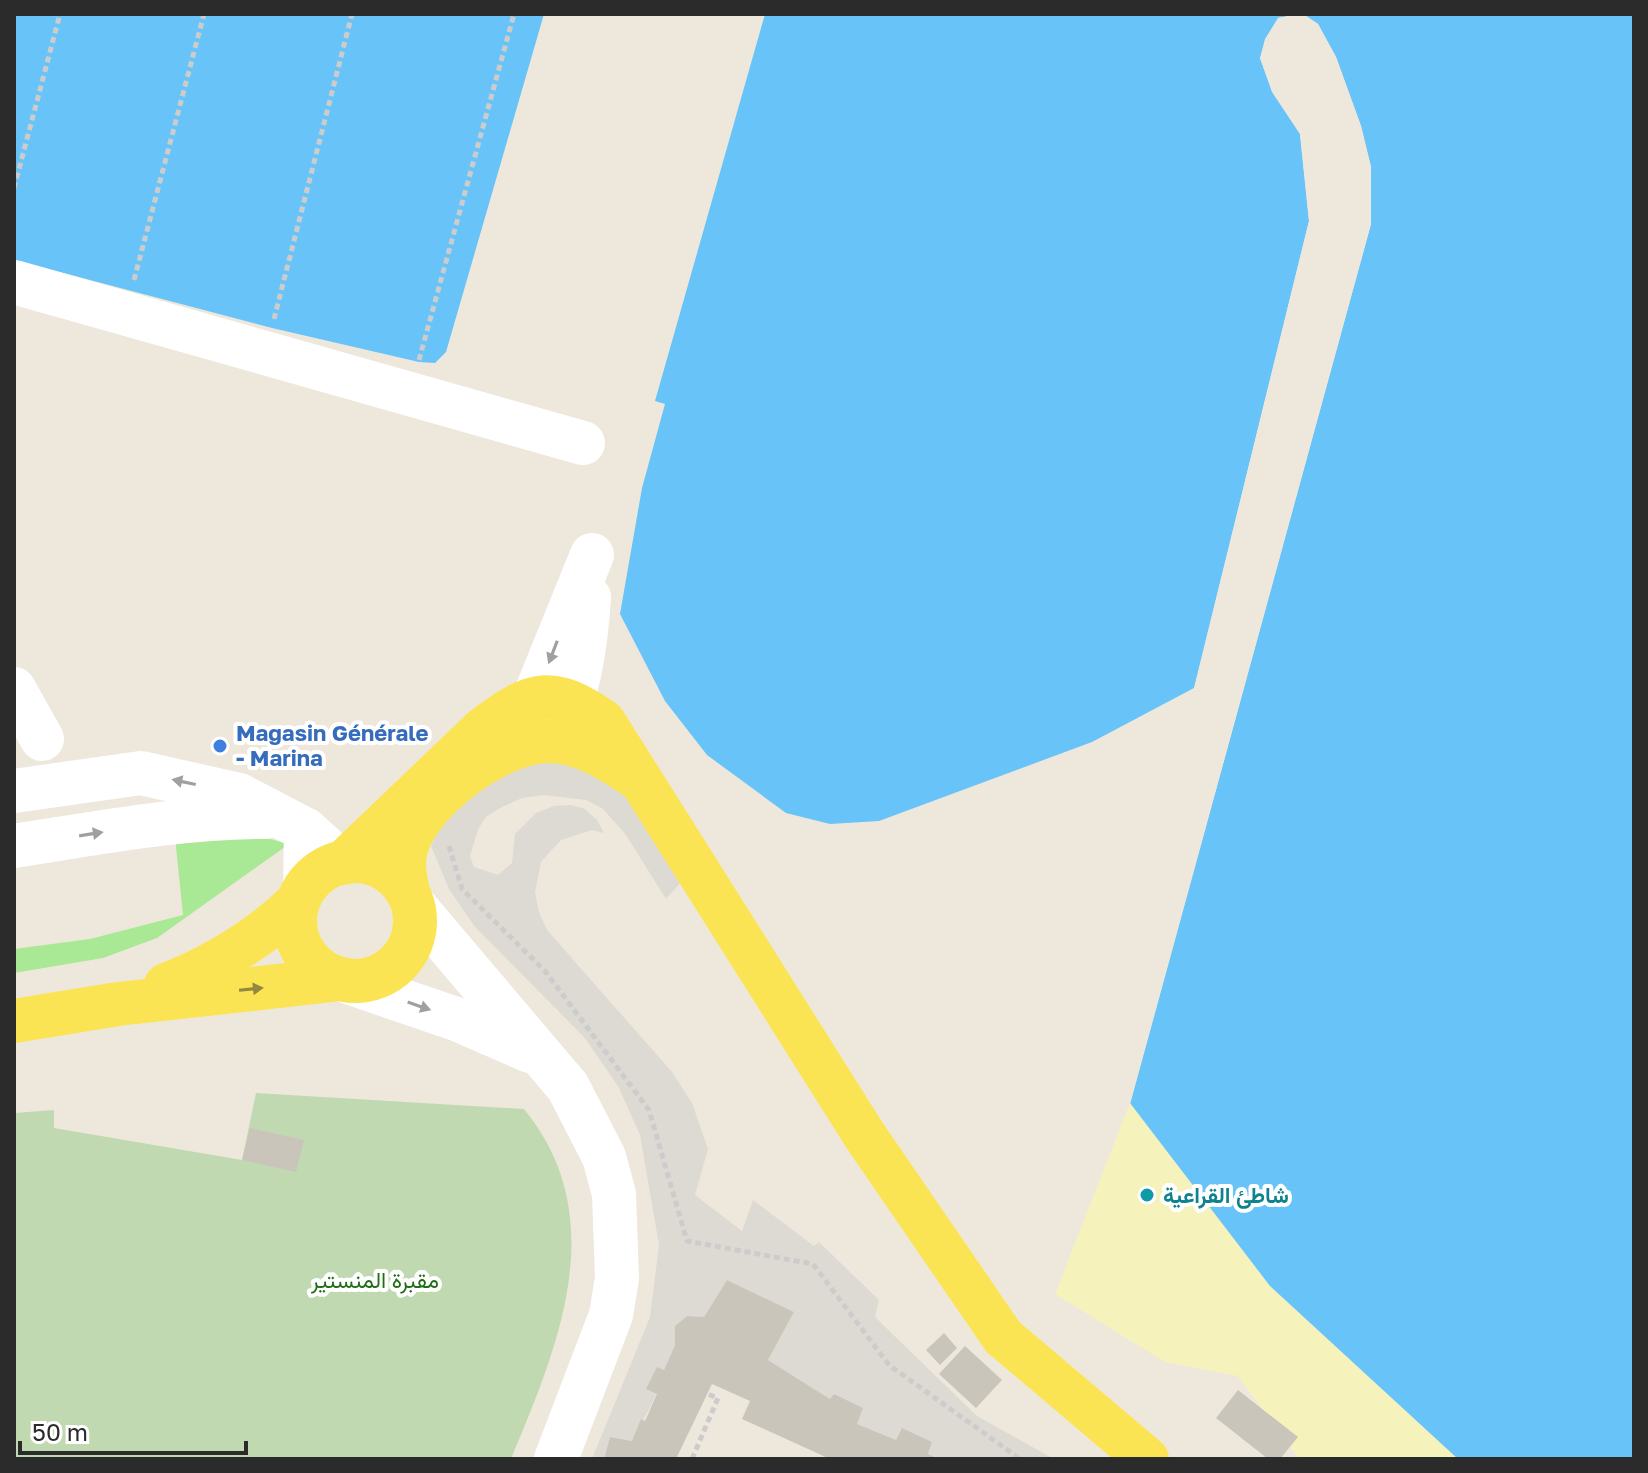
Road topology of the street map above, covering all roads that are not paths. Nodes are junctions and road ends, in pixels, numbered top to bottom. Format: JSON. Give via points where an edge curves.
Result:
{"nodes":[{"id":1,"x":14,"y":282,"type":"edge"},
{"id":2,"x":583,"y":443,"type":"dead end"},
{"id":3,"x":14,"y":689,"type":"edge"},
{"id":4,"x":554,"y":700,"type":"junction"},
{"id":5,"x":42,"y":739,"type":"dead end"},
{"id":6,"x":551,"y":742,"type":"junction"},
{"id":7,"x":645,"y":784,"type":"junction"},
{"id":8,"x":14,"y":791,"type":"edge"},
{"id":9,"x":294,"y":823,"type":"junction"},
{"id":10,"x":14,"y":846,"type":"edge"},
{"id":11,"x":343,"y":863,"type":"junction"},
{"id":12,"x":302,"y":895,"type":"junction"},
{"id":13,"x":410,"y":898,"type":"junction"},
{"id":14,"x":343,"y":980,"type":"junction"},
{"id":15,"x":118,"y":1004,"type":"junction"},
{"id":16,"x":14,"y":1021,"type":"edge"},
{"id":17,"x":543,"y":1057,"type":"junction"},
{"id":18,"x":556,"y":1459,"type":"edge"},
{"id":19,"x":1147,"y":1459,"type":"edge"}],
"edges":[{"from":1,"to":2,"type":"street"},
{"from":3,"to":5,"type":"street"},
{"from":4,"to":6,"type":"street"},
{"from":4,"to":7,"type":"main road","via":[[604,722]]},
{"from":4,"to":11,"type":"main road","one_way":true,"via":[[508,710],[483,729]]},
{"from":6,"to":7,"type":"main road","via":[[600,753]]},
{"from":6,"to":13,"type":"main road","via":[[492,759],[421,815],[405,851]]},
{"from":7,"to":19,"type":"main road","via":[[865,1136],[1003,1337]]},
{"from":9,"to":8,"type":"street","one_way":true,"via":[[239,795],[141,773]]},
{"from":10,"to":9,"type":"street","one_way":true,"via":[[179,821]]},
{"from":9,"to":11,"type":"street"},
{"from":9,"to":12,"type":"street"},
{"from":11,"to":12,"type":"main road","via":[[316,875]]},
{"from":11,"to":13,"type":"main road","via":[[387,871]]},
{"from":12,"to":14,"type":"main road","via":[[297,938],[305,955],[317,969]]},
{"from":12,"to":15,"type":"main road","via":[[266,933],[213,966]]},
{"from":13,"to":14,"type":"main road","via":[[415,923],[400,960],[366,980]]},
{"from":13,"to":17,"type":"street"},
{"from":15,"to":14,"type":"main road","one_way":true},
{"from":14,"to":17,"type":"street","one_way":true,"via":[[459,1020]]},
{"from":15,"to":16,"type":"main road"},
{"from":17,"to":18,"type":"street","via":[[568,1087],[604,1157],[614,1194],[618,1256],[611,1315]]}]}
